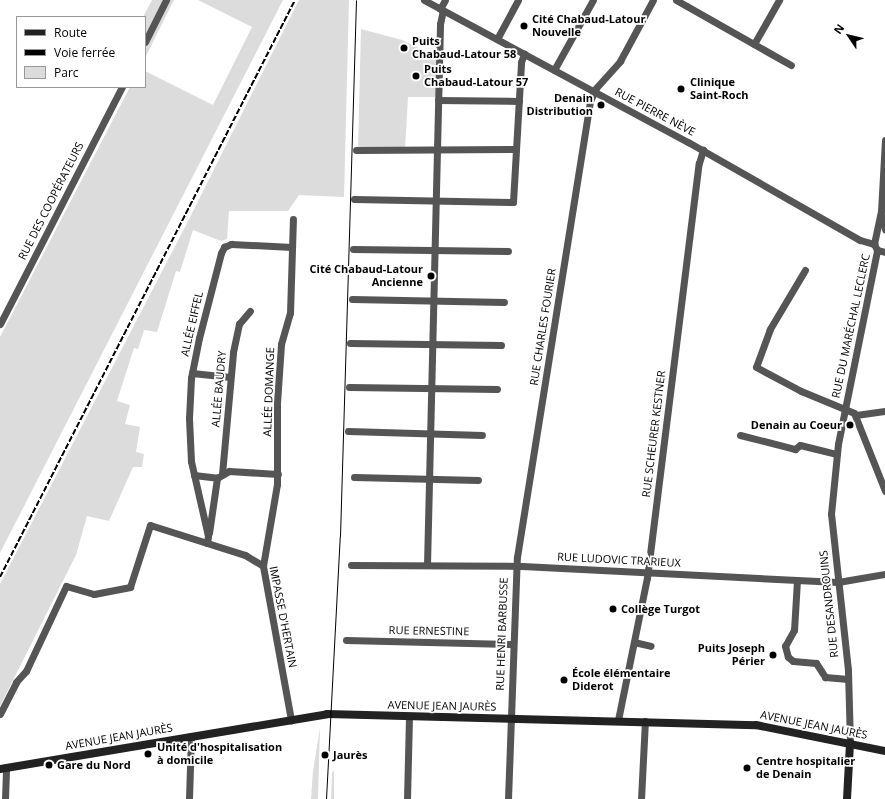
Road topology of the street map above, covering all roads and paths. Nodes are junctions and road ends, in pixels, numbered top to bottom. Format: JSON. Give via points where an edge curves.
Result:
{"nodes":[{"id":1,"x":166,"y":0,"type":"edge"},
{"id":2,"x":424,"y":0,"type":"edge"},
{"id":3,"x":445,"y":0,"type":"edge"},
{"id":4,"x":518,"y":0,"type":"edge"},
{"id":5,"x":593,"y":0,"type":"edge"},
{"id":6,"x":653,"y":0,"type":"edge"},
{"id":7,"x":676,"y":0,"type":"edge"},
{"id":8,"x":779,"y":0,"type":"edge"},
{"id":9,"x":442,"y":9,"type":"junction"},
{"id":10,"x":146,"y":40,"type":"edge"},
{"id":11,"x":497,"y":40,"type":"junction"},
{"id":12,"x":754,"y":44,"type":"junction"},
{"id":13,"x":524,"y":54,"type":"junction"},
{"id":14,"x":791,"y":65,"type":"dead end"},
{"id":15,"x":554,"y":70,"type":"junction"},
{"id":16,"x":121,"y":88,"type":"edge"},
{"id":17,"x":594,"y":92,"type":"junction"},
{"id":18,"x":438,"y":100,"type":"junction"},
{"id":19,"x":519,"y":101,"type":"junction"},
{"id":20,"x":885,"y":140,"type":"edge"},
{"id":21,"x":516,"y":149,"type":"junction"},
{"id":22,"x":356,"y":150,"type":"dead end"},
{"id":23,"x":437,"y":150,"type":"junction"},
{"id":24,"x":703,"y":150,"type":"junction"},
{"id":25,"x":354,"y":199,"type":"dead end"},
{"id":26,"x":436,"y":200,"type":"junction"},
{"id":27,"x":881,"y":211,"type":"junction"},
{"id":28,"x":293,"y":219,"type":"dead end"},
{"id":29,"x":885,"y":229,"type":"edge"},
{"id":30,"x":885,"y":234,"type":"edge"},
{"id":31,"x":875,"y":240,"type":"junction"},
{"id":32,"x":292,"y":246,"type":"junction"},
{"id":33,"x":353,"y":249,"type":"dead end"},
{"id":34,"x":434,"y":250,"type":"junction"},
{"id":35,"x":508,"y":251,"type":"dead end"},
{"id":36,"x":883,"y":252,"type":"edge"},
{"id":37,"x":805,"y":270,"type":"dead end"},
{"id":38,"x":352,"y":299,"type":"dead end"},
{"id":39,"x":433,"y":300,"type":"junction"},
{"id":40,"x":504,"y":302,"type":"dead end"},
{"id":41,"x":250,"y":311,"type":"dead end"},
{"id":42,"x":0,"y":324,"type":"edge"},
{"id":43,"x":350,"y":343,"type":"dead end"},
{"id":44,"x":432,"y":344,"type":"junction"},
{"id":45,"x":501,"y":345,"type":"dead end"},
{"id":46,"x":192,"y":372,"type":"junction"},
{"id":47,"x":230,"y":377,"type":"junction"},
{"id":48,"x":349,"y":387,"type":"dead end"},
{"id":49,"x":431,"y":388,"type":"junction"},
{"id":50,"x":497,"y":389,"type":"dead end"},
{"id":51,"x":845,"y":407,"type":"junction"},
{"id":52,"x":885,"y":412,"type":"edge"},
{"id":53,"x":856,"y":415,"type":"junction"},
{"id":54,"x":348,"y":431,"type":"dead end"},
{"id":55,"x":430,"y":434,"type":"junction"},
{"id":56,"x":482,"y":435,"type":"dead end"},
{"id":57,"x":740,"y":435,"type":"dead end"},
{"id":58,"x":837,"y":454,"type":"junction"},
{"id":59,"x":278,"y":474,"type":"junction"},
{"id":60,"x":194,"y":475,"type":"junction"},
{"id":61,"x":219,"y":476,"type":"junction"},
{"id":62,"x":354,"y":478,"type":"dead end"},
{"id":63,"x":429,"y":479,"type":"junction"},
{"id":64,"x":478,"y":480,"type":"dead end"},
{"id":65,"x":885,"y":491,"type":"edge"},
{"id":66,"x":207,"y":539,"type":"junction"},
{"id":67,"x":351,"y":565,"type":"dead end"},
{"id":68,"x":427,"y":565,"type":"junction"},
{"id":69,"x":263,"y":566,"type":"junction"},
{"id":70,"x":516,"y":566,"type":"junction"},
{"id":71,"x":648,"y":572,"type":"junction"},
{"id":72,"x":885,"y":574,"type":"edge"},
{"id":73,"x":797,"y":580,"type":"junction"},
{"id":74,"x":838,"y":582,"type":"junction"},
{"id":75,"x":346,"y":640,"type":"dead end"},
{"id":76,"x":634,"y":642,"type":"junction"},
{"id":77,"x":512,"y":644,"type":"junction"},
{"id":78,"x":651,"y":646,"type":"dead end"},
{"id":79,"x":848,"y":679,"type":"junction"},
{"id":80,"x":0,"y":714,"type":"edge"},
{"id":81,"x":409,"y":717,"type":"junction"},
{"id":82,"x":510,"y":718,"type":"junction"},
{"id":83,"x":291,"y":720,"type":"junction"},
{"id":84,"x":618,"y":720,"type":"junction"},
{"id":85,"x":645,"y":721,"type":"junction"},
{"id":86,"x":191,"y":736,"type":"junction"},
{"id":87,"x":850,"y":744,"type":"junction"},
{"id":88,"x":885,"y":751,"type":"edge"},
{"id":89,"x":3,"y":768,"type":"edge"},
{"id":90,"x":5,"y":799,"type":"edge"},
{"id":91,"x":189,"y":799,"type":"edge"},
{"id":92,"x":407,"y":799,"type":"edge"},
{"id":93,"x":508,"y":799,"type":"edge"},
{"id":94,"x":641,"y":799,"type":"edge"},
{"id":95,"x":847,"y":799,"type":"edge"}],
"edges":[{"from":1,"to":10,"type":"street"},
{"from":2,"to":9,"type":"street","name":"RUE PIERRE NÈVE"},
{"from":3,"to":9,"type":"street"},
{"from":4,"to":11,"type":"street"},
{"from":5,"to":15,"type":"street"},
{"from":6,"to":17,"type":"street","via":[[620,60]]},
{"from":7,"to":12,"type":"street"},
{"from":8,"to":12,"type":"street"},
{"from":9,"to":11,"type":"street","name":"RUE PIERRE NÈVE"},
{"from":9,"to":18,"type":"street"},
{"from":11,"to":13,"type":"street","name":"RUE PIERRE NÈVE"},
{"from":12,"to":14,"type":"street"},
{"from":13,"to":15,"type":"street","name":"RUE PIERRE NÈVE"},
{"from":13,"to":19,"type":"street","via":[[521,62]]},
{"from":15,"to":17,"type":"street","name":"RUE PIERRE NÈVE"},
{"from":16,"to":42,"type":"street","name":"RUE DES COOPÉRATEURS"},
{"from":17,"to":24,"type":"street","name":"RUE PIERRE NÈVE"},
{"from":17,"to":70,"type":"street","name":"RUE CHARLES FOURIER"},
{"from":18,"to":19,"type":"street"},
{"from":18,"to":23,"type":"street"},
{"from":19,"to":21,"type":"street"},
{"from":20,"to":27,"type":"street"},
{"from":21,"to":23,"type":"street"},
{"from":21,"to":26,"type":"street","via":[[513,202]]},
{"from":22,"to":23,"type":"street"},
{"from":23,"to":26,"type":"street"},
{"from":24,"to":31,"type":"street","name":"RUE PIERRE NÈVE","via":[[860,240]]},
{"from":24,"to":71,"type":"street","name":"RUE SCHEURER KESTNER","via":[[699,163]]},
{"from":25,"to":26,"type":"street"},
{"from":26,"to":34,"type":"street"},
{"from":27,"to":29,"type":"street"},
{"from":27,"to":31,"type":"street"},
{"from":28,"to":32,"type":"street","name":"ALLÉE DOMANGE"},
{"from":30,"to":31,"type":"street"},
{"from":31,"to":36,"type":"street"},
{"from":32,"to":46,"type":"street","name":"ALLÉE EIFFEL","via":[[231,244],[222,250]]},
{"from":32,"to":59,"type":"street","name":"ALLÉE DOMANGE","via":[[290,313],[281,344]]},
{"from":33,"to":34,"type":"street"},
{"from":34,"to":35,"type":"street"},
{"from":34,"to":39,"type":"street"},
{"from":36,"to":51,"type":"street","name":"RUE DU MARÉCHAL LECLERC"},
{"from":37,"to":51,"type":"street","via":[[770,329],[756,367],[805,393]]},
{"from":38,"to":39,"type":"street"},
{"from":39,"to":40,"type":"street"},
{"from":39,"to":44,"type":"street"},
{"from":41,"to":47,"type":"street","name":"ALLÉE BAUDRY","via":[[238,327]]},
{"from":43,"to":44,"type":"street"},
{"from":44,"to":45,"type":"street"},
{"from":44,"to":49,"type":"street"},
{"from":46,"to":47,"type":"street"},
{"from":46,"to":60,"type":"street","name":"ALLÉE EIFFEL","via":[[188,430]]},
{"from":47,"to":61,"type":"street","name":"ALLÉE BAUDRY"},
{"from":48,"to":49,"type":"street"},
{"from":49,"to":50,"type":"street"},
{"from":49,"to":55,"type":"street"},
{"from":51,"to":53,"type":"street","name":"RUE DU MARÉCHAL LECLERC"},
{"from":51,"to":58,"type":"street","name":"RUE DESANDROUINS"},
{"from":52,"to":53,"type":"street"},
{"from":53,"to":65,"type":"street"},
{"from":54,"to":55,"type":"street"},
{"from":55,"to":56,"type":"street"},
{"from":55,"to":63,"type":"street"},
{"from":57,"to":58,"type":"street","via":[[795,449],[800,444]]},
{"from":58,"to":74,"type":"street","name":"RUE DESANDROUINS","via":[[831,514]]},
{"from":59,"to":61,"type":"street","via":[[229,471]]},
{"from":59,"to":69,"type":"street","name":"ALLÉE DOMANGE"},
{"from":60,"to":61,"type":"street"},
{"from":60,"to":66,"type":"street","name":"ALLÉE EIFFEL"},
{"from":61,"to":66,"type":"street","name":"ALLÉE BAUDRY"},
{"from":62,"to":63,"type":"street"},
{"from":63,"to":64,"type":"street"},
{"from":63,"to":68,"type":"street"},
{"from":66,"to":69,"type":"street","name":"IMPASSE D'HERTAIN","via":[[249,557]]},
{"from":66,"to":80,"type":"street","name":"IMPASSE D'HERTAIN","via":[[150,525],[130,587],[94,594],[66,586],[24,674],[16,682]]},
{"from":67,"to":68,"type":"street","name":"RUE LUDOVIC TRARIEUX"},
{"from":68,"to":70,"type":"street","name":"RUE LUDOVIC TRARIEUX"},
{"from":69,"to":83,"type":"street","name":"IMPASSE D'HERTAIN"},
{"from":70,"to":71,"type":"street","name":"RUE LUDOVIC TRARIEUX"},
{"from":70,"to":77,"type":"street","name":"RUE HENRI BARBUSSE"},
{"from":71,"to":73,"type":"street","name":"RUE LUDOVIC TRARIEUX"},
{"from":71,"to":76,"type":"street","name":"RUE SCHEURER KESTNER"},
{"from":72,"to":74,"type":"street","name":"RUE LUDOVIC TRARIEUX"},
{"from":73,"to":74,"type":"street","name":"RUE LUDOVIC TRARIEUX"},
{"from":73,"to":79,"type":"street","via":[[794,630],[786,642],[786,654],[793,661],[816,663],[823,677]]},
{"from":74,"to":79,"type":"street","name":"RUE DESANDROUINS"},
{"from":75,"to":77,"type":"street","name":"RUE ERNESTINE"},
{"from":76,"to":78,"type":"street"},
{"from":76,"to":84,"type":"street","name":"RUE SCHEURER KESTNER"},
{"from":77,"to":82,"type":"street","name":"RUE HENRI BARBUSSE"},
{"from":79,"to":87,"type":"street","name":"RUE DESANDROUINS"},
{"from":81,"to":82,"type":"street","name":"AVENUE JEAN JAURÈS"},
{"from":81,"to":83,"type":"street","name":"AVENUE JEAN JAURÈS","via":[[327,714]]},
{"from":81,"to":92,"type":"street"},
{"from":82,"to":84,"type":"street","name":"AVENUE JEAN JAURÈS"},
{"from":82,"to":93,"type":"street","name":"RUE HENRI BARBUSSE"},
{"from":83,"to":86,"type":"street","name":"AVENUE JEAN JAURÈS"},
{"from":84,"to":85,"type":"street","name":"AVENUE JEAN JAURÈS"},
{"from":85,"to":87,"type":"street","name":"AVENUE JEAN JAURÈS","via":[[766,726]]},
{"from":85,"to":94,"type":"street"},
{"from":86,"to":89,"type":"street","name":"AVENUE JEAN JAURÈS"},
{"from":86,"to":91,"type":"street"},
{"from":87,"to":88,"type":"street","name":"AVENUE JEAN JAURÈS"},
{"from":87,"to":95,"type":"street","name":"RUE DESANDROUINS"},
{"from":89,"to":90,"type":"street"}]}
